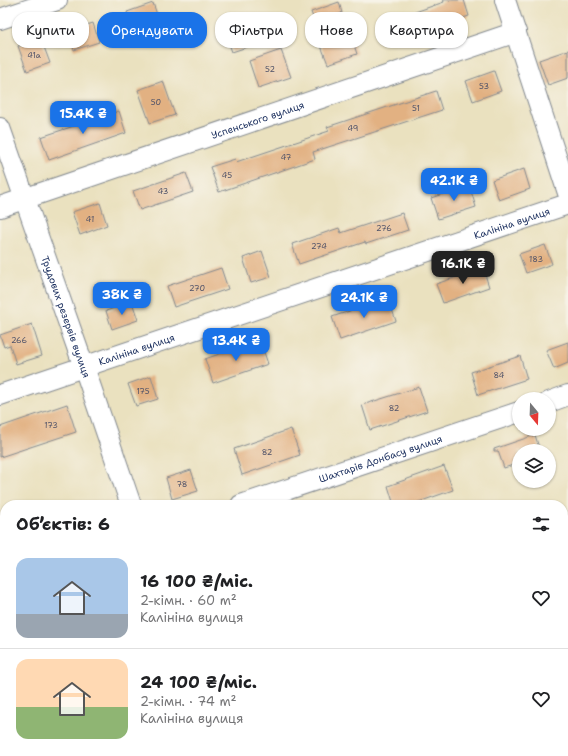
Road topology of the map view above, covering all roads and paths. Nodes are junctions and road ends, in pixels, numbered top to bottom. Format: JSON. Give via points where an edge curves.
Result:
{"nodes":[{"id":1,"x":57,"y":0,"type":"edge"},
{"id":2,"x":505,"y":0,"type":"edge"},
{"id":3,"x":0,"y":19,"type":"edge"},
{"id":4,"x":516,"y":32,"type":"junction"},
{"id":5,"x":0,"y":128,"type":"edge"},
{"id":6,"x":568,"y":193,"type":"edge"},
{"id":7,"x":25,"y":199,"type":"junction"},
{"id":8,"x":568,"y":204,"type":"edge"},
{"id":9,"x":0,"y":207,"type":"edge"},
{"id":10,"x":84,"y":367,"type":"junction"},
{"id":11,"x":0,"y":395,"type":"edge"},
{"id":12,"x":568,"y":396,"type":"edge"},
{"id":13,"x":556,"y":400,"type":"edge"},
{"id":14,"x":512,"y":414,"type":"edge"},
{"id":15,"x":129,"y":500,"type":"edge"},
{"id":16,"x":256,"y":500,"type":"edge"}],
"edges":[{"from":1,"to":3,"type":"street"},
{"from":2,"to":4,"type":"street"},
{"from":4,"to":6,"type":"street"},
{"from":4,"to":7,"type":"street","name":"Успенського вулиця"},
{"from":5,"to":7,"type":"street","name":"Трудових резервів вулиця"},
{"from":7,"to":9,"type":"street","name":"Успенського вулиця"},
{"from":7,"to":10,"type":"street","name":"Трудових резервів вулиця"},
{"from":8,"to":10,"type":"street","name":"Калініна вулиця"},
{"from":10,"to":11,"type":"street","name":"Калініна вулиця"},
{"from":10,"to":15,"type":"street","name":"Трудових резервів вулиця"},
{"from":12,"to":13,"type":"street"},
{"from":14,"to":16,"type":"street","name":"Шахтарів Донбасу вулиця"}]}
